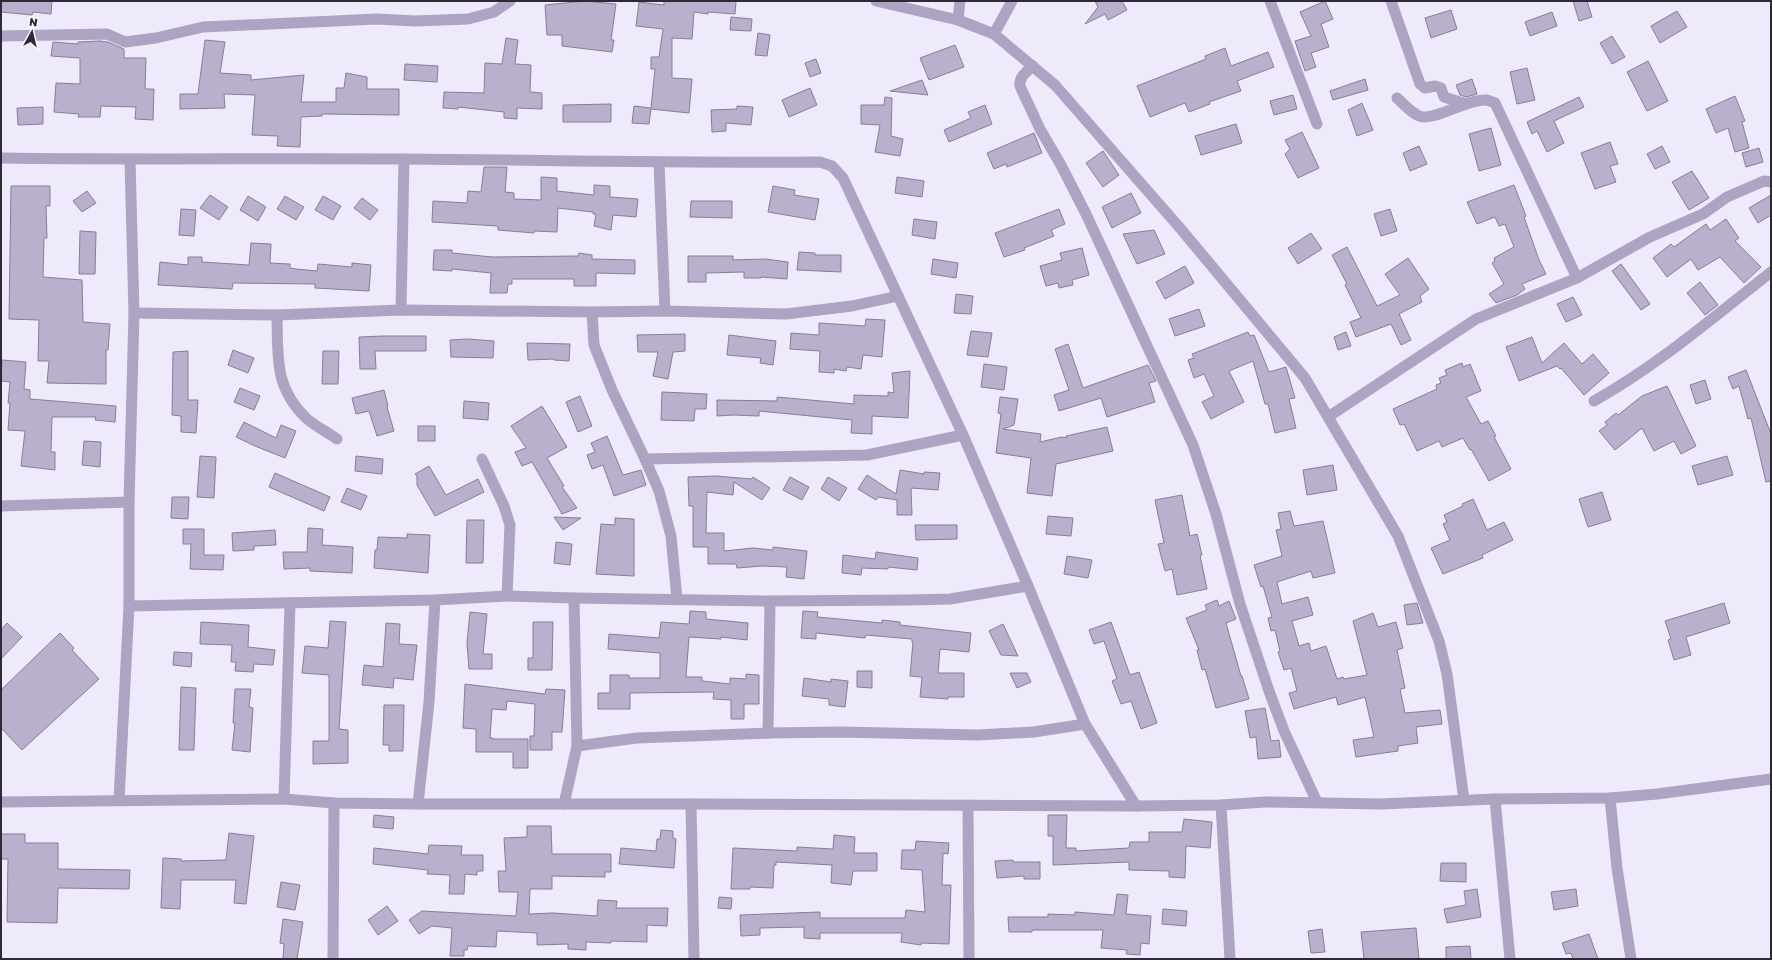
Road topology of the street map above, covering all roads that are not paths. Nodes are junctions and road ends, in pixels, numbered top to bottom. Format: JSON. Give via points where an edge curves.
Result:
{"nodes":[{"id":1,"x":510,"y":1,"type":"edge"},
{"id":2,"x":876,"y":1,"type":"edge"},
{"id":3,"x":960,"y":1,"type":"edge"},
{"id":4,"x":1012,"y":1,"type":"edge"},
{"id":5,"x":1270,"y":1,"type":"edge"},
{"id":6,"x":1390,"y":1,"type":"edge"},
{"id":7,"x":958,"y":20,"type":"junction"},
{"id":8,"x":994,"y":34,"type":"junction"},
{"id":9,"x":1,"y":36,"type":"edge"},
{"id":10,"x":1033,"y":66,"type":"junction"},
{"id":11,"x":1397,"y":98,"type":"dead end"},
{"id":12,"x":1466,"y":104,"type":"junction"},
{"id":13,"x":1317,"y":124,"type":"dead end"},
{"id":14,"x":1,"y":158,"type":"edge"},
{"id":15,"x":404,"y":159,"type":"junction"},
{"id":16,"x":130,"y":160,"type":"junction"},
{"id":17,"x":659,"y":163,"type":"junction"},
{"id":18,"x":1771,"y":182,"type":"edge"},
{"id":19,"x":1771,"y":272,"type":"edge"},
{"id":20,"x":1577,"y":278,"type":"junction"},
{"id":21,"x":898,"y":296,"type":"junction"},
{"id":22,"x":401,"y":310,"type":"junction"},
{"id":23,"x":665,"y":311,"type":"junction"},
{"id":24,"x":592,"y":312,"type":"junction"},
{"id":25,"x":134,"y":313,"type":"junction"},
{"id":26,"x":277,"y":315,"type":"junction"},
{"id":27,"x":1594,"y":401,"type":"dead end"},
{"id":28,"x":1328,"y":417,"type":"junction"},
{"id":29,"x":963,"y":435,"type":"junction"},
{"id":30,"x":337,"y":439,"type":"dead end"},
{"id":31,"x":482,"y":459,"type":"dead end"},
{"id":32,"x":645,"y":459,"type":"junction"},
{"id":33,"x":129,"y":502,"type":"junction"},
{"id":34,"x":1,"y":506,"type":"edge"},
{"id":35,"x":1028,"y":586,"type":"junction"},
{"id":36,"x":507,"y":596,"type":"junction"},
{"id":37,"x":574,"y":598,"type":"junction"},
{"id":38,"x":677,"y":599,"type":"junction"},
{"id":39,"x":435,"y":600,"type":"junction"},
{"id":40,"x":770,"y":601,"type":"junction"},
{"id":41,"x":290,"y":604,"type":"junction"},
{"id":42,"x":129,"y":606,"type":"junction"},
{"id":43,"x":1084,"y":724,"type":"junction"},
{"id":44,"x":768,"y":733,"type":"junction"},
{"id":45,"x":577,"y":746,"type":"junction"},
{"id":46,"x":1771,"y":779,"type":"edge"},
{"id":47,"x":1610,"y":798,"type":"junction"},
{"id":48,"x":284,"y":799,"type":"junction"},
{"id":49,"x":1495,"y":799,"type":"junction"},
{"id":50,"x":119,"y":800,"type":"junction"},
{"id":51,"x":1464,"y":800,"type":"junction"},
{"id":52,"x":1,"y":802,"type":"edge"},
{"id":53,"x":1317,"y":802,"type":"junction"},
{"id":54,"x":334,"y":803,"type":"junction"},
{"id":55,"x":418,"y":804,"type":"junction"},
{"id":56,"x":564,"y":804,"type":"junction"},
{"id":57,"x":691,"y":804,"type":"junction"},
{"id":58,"x":968,"y":805,"type":"junction"},
{"id":59,"x":1221,"y":805,"type":"junction"},
{"id":60,"x":1136,"y":806,"type":"junction"},
{"id":61,"x":333,"y":959,"type":"edge"},
{"id":62,"x":694,"y":959,"type":"edge"},
{"id":63,"x":969,"y":959,"type":"edge"},
{"id":64,"x":1230,"y":959,"type":"edge"},
{"id":65,"x":1510,"y":959,"type":"edge"},
{"id":66,"x":1631,"y":959,"type":"edge"}],
"edges":[{"from":1,"to":9,"type":"street","via":[[494,12],[468,19],[203,27],[125,42],[106,34]]},
{"from":2,"to":7,"type":"street"},
{"from":3,"to":7,"type":"street"},
{"from":4,"to":8,"type":"street"},
{"from":5,"to":13,"type":"street"},
{"from":6,"to":12,"type":"street","via":[[1420,84],[1425,88],[1441,88],[1444,97]]},
{"from":7,"to":8,"type":"street"},
{"from":8,"to":10,"type":"street"},
{"from":10,"to":28,"type":"street","via":[[1055,85],[1180,228],[1305,378]]},
{"from":10,"to":53,"type":"street","via":[[1022,77],[1020,86],[1086,214],[1193,446],[1269,691]]},
{"from":11,"to":12,"type":"street","via":[[1420,117],[1433,116]]},
{"from":12,"to":20,"type":"street","via":[[1485,100],[1496,103]]},
{"from":14,"to":16,"type":"street"},
{"from":15,"to":16,"type":"street"},
{"from":15,"to":17,"type":"street"},
{"from":15,"to":22,"type":"street"},
{"from":16,"to":25,"type":"street"},
{"from":17,"to":21,"type":"street","via":[[820,162],[832,166],[843,178]]},
{"from":17,"to":23,"type":"street"},
{"from":18,"to":20,"type":"street","via":[[1764,181],[1727,197],[1703,214],[1650,237]]},
{"from":19,"to":27,"type":"street","via":[[1686,340],[1616,389]]},
{"from":20,"to":28,"type":"street","via":[[1476,319]]},
{"from":21,"to":23,"type":"street","via":[[852,306],[786,314]]},
{"from":21,"to":29,"type":"street"},
{"from":22,"to":24,"type":"street"},
{"from":22,"to":26,"type":"street"},
{"from":23,"to":24,"type":"street"},
{"from":24,"to":32,"type":"street","via":[[594,345]]},
{"from":25,"to":26,"type":"street"},
{"from":25,"to":33,"type":"street"},
{"from":26,"to":30,"type":"street","via":[[279,370],[288,397],[307,418]]},
{"from":28,"to":51,"type":"street","via":[[1398,536],[1439,641],[1447,674]]},
{"from":29,"to":32,"type":"street","via":[[867,455]]},
{"from":29,"to":35,"type":"street"},
{"from":31,"to":36,"type":"street","via":[[510,525]]},
{"from":32,"to":38,"type":"street","via":[[659,491],[671,536]]},
{"from":33,"to":34,"type":"street"},
{"from":33,"to":42,"type":"street"},
{"from":35,"to":40,"type":"street","via":[[950,599]]},
{"from":35,"to":43,"type":"street"},
{"from":36,"to":37,"type":"street"},
{"from":36,"to":39,"type":"street"},
{"from":37,"to":38,"type":"street"},
{"from":37,"to":45,"type":"street"},
{"from":38,"to":40,"type":"street"},
{"from":39,"to":41,"type":"street"},
{"from":39,"to":55,"type":"street","via":[[429,702]]},
{"from":40,"to":44,"type":"street"},
{"from":41,"to":42,"type":"street"},
{"from":41,"to":48,"type":"street"},
{"from":42,"to":50,"type":"street"},
{"from":43,"to":44,"type":"street","via":[[1034,732],[978,735]]},
{"from":43,"to":60,"type":"street"},
{"from":44,"to":45,"type":"street","via":[[637,738]]},
{"from":45,"to":56,"type":"street"},
{"from":46,"to":47,"type":"street"},
{"from":47,"to":49,"type":"street"},
{"from":47,"to":66,"type":"street","via":[[1617,868]]},
{"from":48,"to":50,"type":"street"},
{"from":48,"to":54,"type":"street"},
{"from":49,"to":51,"type":"street"},
{"from":49,"to":65,"type":"street"},
{"from":50,"to":52,"type":"street"},
{"from":51,"to":53,"type":"street","via":[[1380,804]]},
{"from":53,"to":59,"type":"street"},
{"from":54,"to":55,"type":"street"},
{"from":54,"to":61,"type":"street"},
{"from":55,"to":56,"type":"street"},
{"from":56,"to":57,"type":"street"},
{"from":57,"to":58,"type":"street"},
{"from":57,"to":62,"type":"street"},
{"from":58,"to":60,"type":"street"},
{"from":58,"to":63,"type":"street"},
{"from":59,"to":60,"type":"street"},
{"from":59,"to":64,"type":"street"}]}
